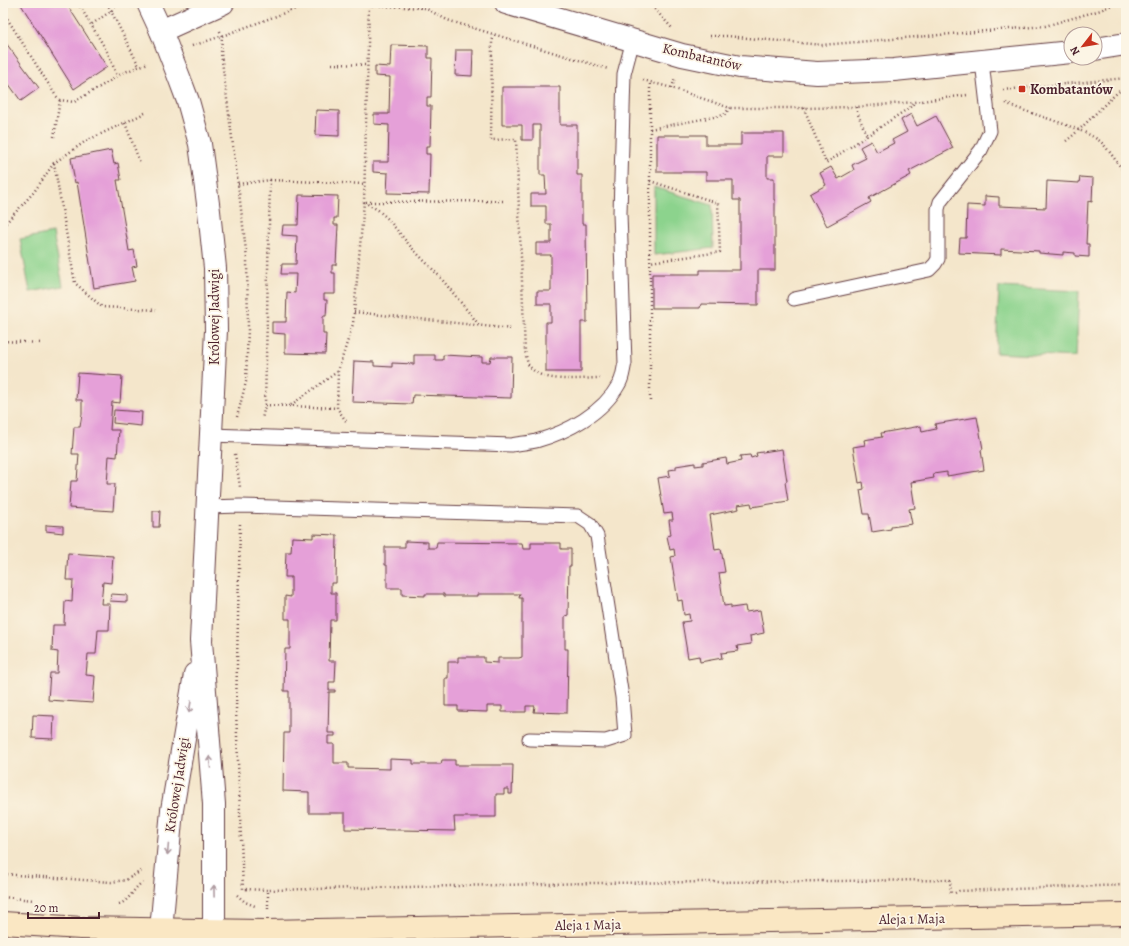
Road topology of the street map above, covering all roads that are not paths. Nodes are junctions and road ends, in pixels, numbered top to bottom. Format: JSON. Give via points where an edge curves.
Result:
{"nodes":[{"id":1,"x":148,"y":3,"type":"edge"},
{"id":2,"x":223,"y":3,"type":"edge"},
{"id":3,"x":506,"y":3,"type":"edge"},
{"id":4,"x":161,"y":31,"type":"junction"},
{"id":5,"x":633,"y":40,"type":"junction"},
{"id":6,"x":1126,"y":44,"type":"edge"},
{"id":7,"x":1103,"y":48,"type":"edge"},
{"id":8,"x":1063,"y":53,"type":"edge"},
{"id":9,"x":982,"y":62,"type":"junction"},
{"id":10,"x":794,"y":299,"type":"dead end"},
{"id":11,"x":211,"y":435,"type":"junction"},
{"id":12,"x":208,"y":507,"type":"junction"},
{"id":13,"x":201,"y":641,"type":"junction"},
{"id":14,"x":529,"y":739,"type":"dead end"},
{"id":15,"x":1126,"y":914,"type":"edge"},
{"id":16,"x":3,"y":923,"type":"edge"},
{"id":17,"x":161,"y":930,"type":"junction"},
{"id":18,"x":214,"y":930,"type":"junction"}],
"edges":[{"from":1,"to":4,"type":"street","name":"Królowej Jadwigi"},
{"from":2,"to":4,"type":"street"},
{"from":3,"to":5,"type":"street","name":"Kombatantów"},
{"from":4,"to":11,"type":"street","name":"Królowej Jadwigi","via":[[188,101],[200,144],[209,211],[215,268],[216,330]]},
{"from":5,"to":9,"type":"street","name":"Kombatantów","via":[[682,55],[740,67],[817,73],[894,70]]},
{"from":5,"to":11,"type":"lane","via":[[624,74],[620,213],[625,363],[619,384],[596,412],[557,433],[536,441],[512,445]]},
{"from":6,"to":7,"type":"street"},
{"from":8,"to":9,"type":"street","name":"Kombatantów"},
{"from":9,"to":10,"type":"lane","via":[[990,131],[981,150],[940,202],[938,259],[935,264],[929,270]]},
{"from":11,"to":12,"type":"street","name":"Królowej Jadwigi"},
{"from":12,"to":13,"type":"street","name":"Królowej Jadwigi"},
{"from":12,"to":14,"type":"lane","via":[[578,516],[590,524],[597,536],[622,697],[625,735],[606,741]]},
{"from":13,"to":17,"type":"street","name":"Królowej Jadwigi","one_way":true,"via":[[172,810]]},
{"from":18,"to":13,"type":"street","name":"Królowej Jadwigi","one_way":true,"via":[[214,804]]},
{"from":15,"to":18,"type":"street","name":"Aleja 1 Maja","via":[[585,926]]},
{"from":16,"to":17,"type":"street","name":"Aleja 1 Maja"},
{"from":17,"to":18,"type":"street","name":"Aleja 1 Maja"}]}
